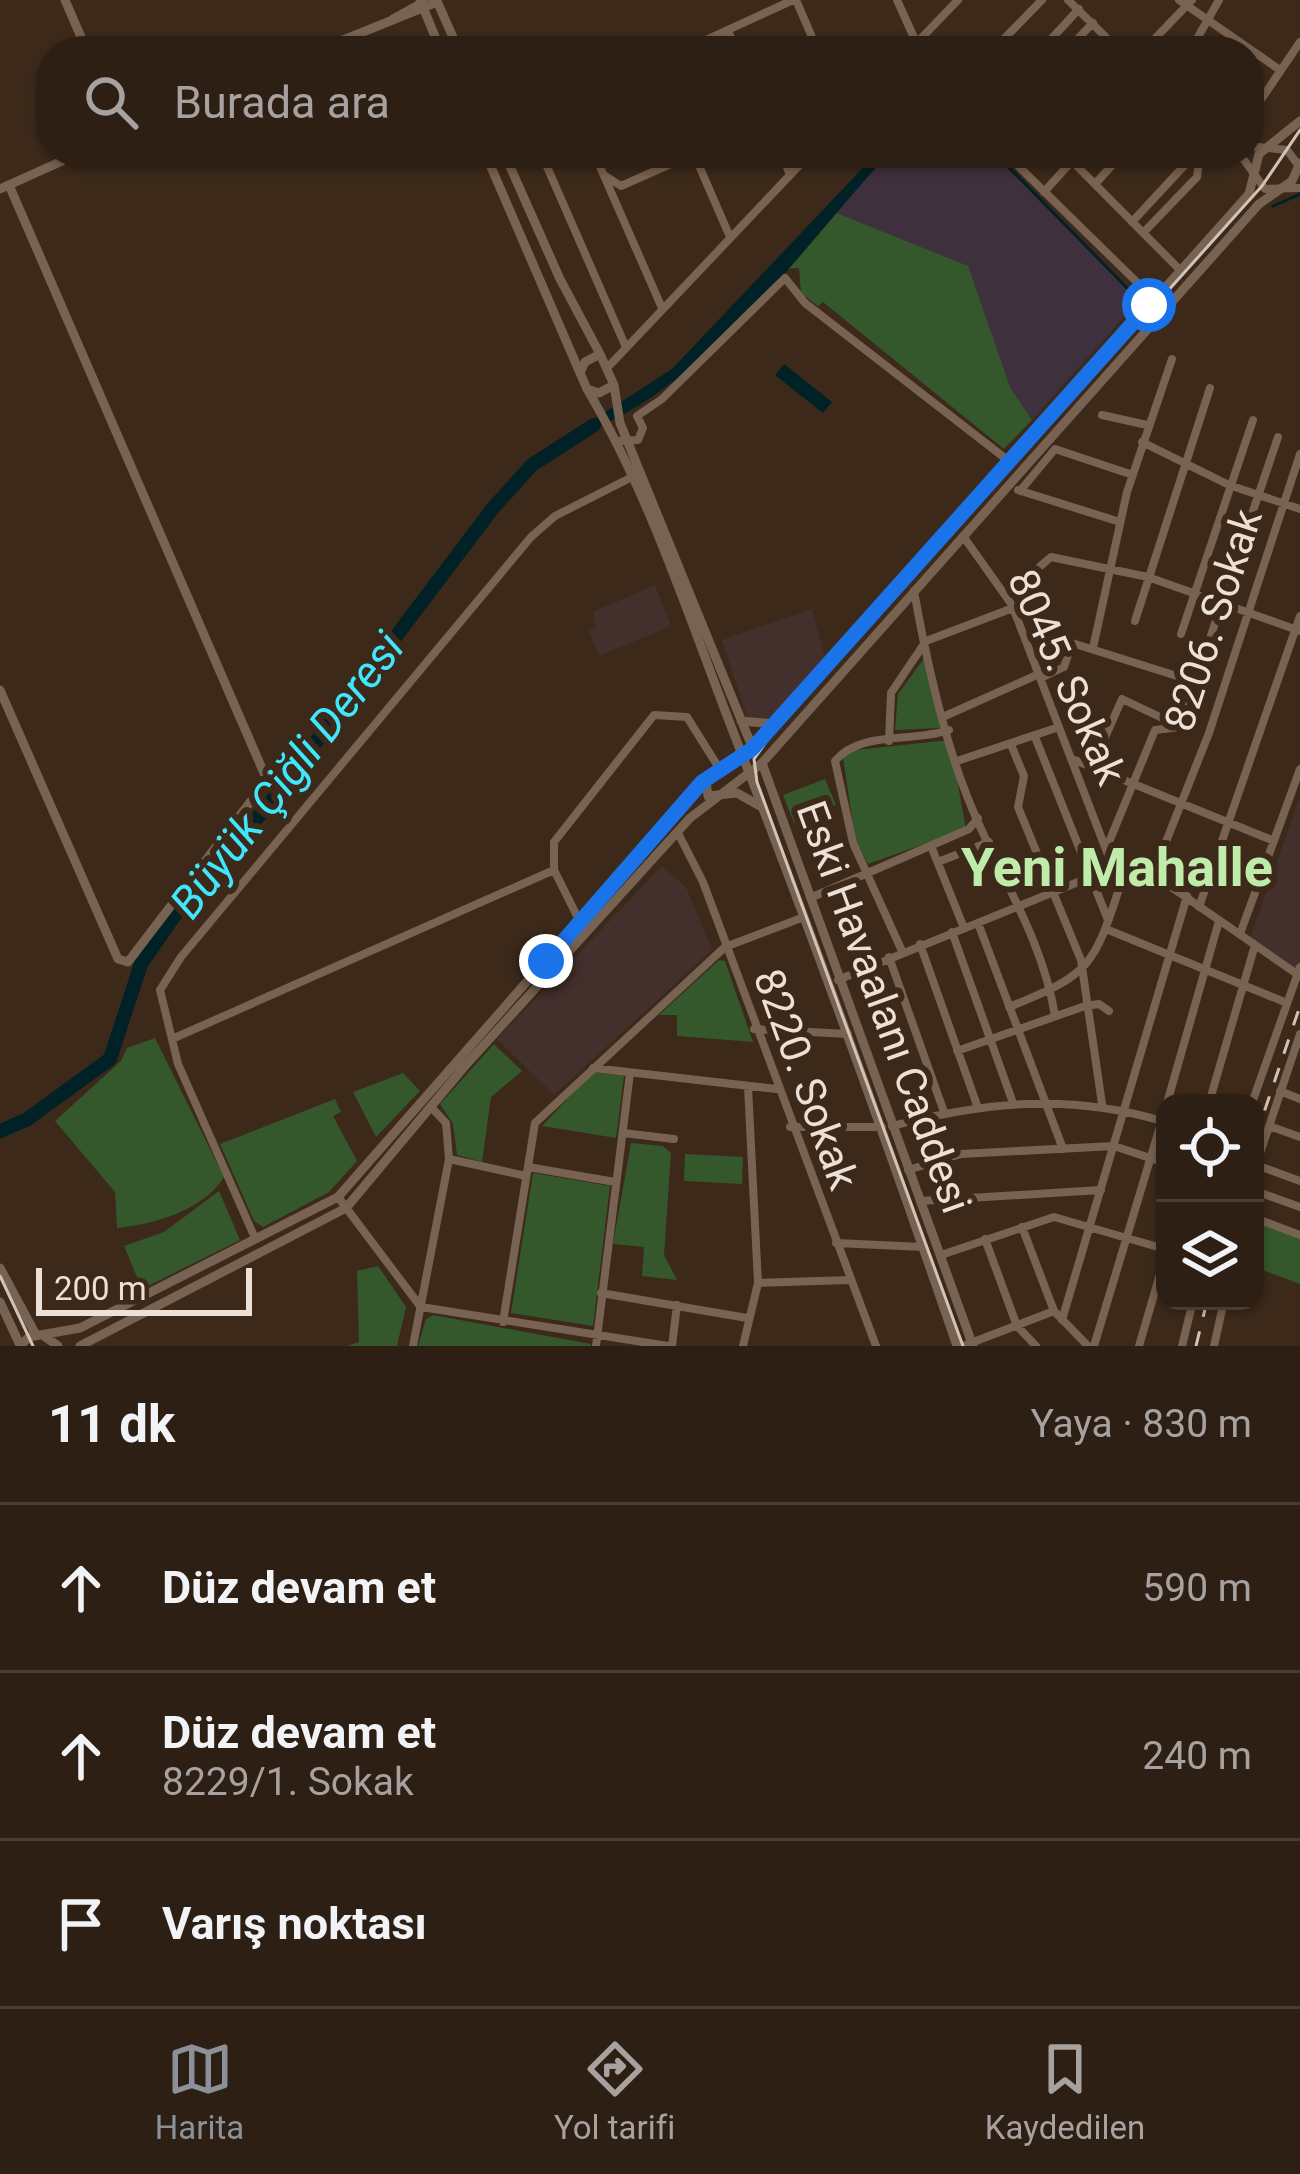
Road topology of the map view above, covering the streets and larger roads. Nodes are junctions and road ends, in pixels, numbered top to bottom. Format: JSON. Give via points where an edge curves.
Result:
{"nodes":[{"id":1,"x":65,"y":0,"type":"edge"},
{"id":2,"x":407,"y":0,"type":"edge"},
{"id":3,"x":794,"y":0,"type":"edge"},
{"id":4,"x":898,"y":0,"type":"edge"},
{"id":5,"x":958,"y":0,"type":"edge"},
{"id":6,"x":1042,"y":0,"type":"edge"},
{"id":7,"x":1068,"y":0,"type":"edge"},
{"id":8,"x":1219,"y":0,"type":"edge"},
{"id":9,"x":437,"y":1,"type":"edge"},
{"id":10,"x":1186,"y":2,"type":"edge"},
{"id":11,"x":421,"y":4,"type":"edge"},
{"id":12,"x":1079,"y":9,"type":"junction"},
{"id":13,"x":399,"y":16,"type":"junction"},
{"id":14,"x":1093,"y":23,"type":"junction"},
{"id":15,"x":1205,"y":23,"type":"junction"},
{"id":16,"x":728,"y":31,"type":"junction"},
{"id":17,"x":434,"y":34,"type":"joint"},
{"id":18,"x":81,"y":36,"type":"edge"},
{"id":19,"x":352,"y":36,"type":"edge"},
{"id":20,"x":452,"y":36,"type":"edge"},
{"id":21,"x":716,"y":36,"type":"edge"},
{"id":22,"x":730,"y":36,"type":"edge"},
{"id":23,"x":811,"y":36,"type":"edge"},
{"id":24,"x":909,"y":36,"type":"edge"},
{"id":25,"x":924,"y":36,"type":"edge"},
{"id":26,"x":1007,"y":36,"type":"edge"},
{"id":27,"x":1054,"y":36,"type":"edge"},
{"id":28,"x":1080,"y":36,"type":"edge"},
{"id":29,"x":1106,"y":36,"type":"edge"},
{"id":30,"x":1155,"y":36,"type":"edge"},
{"id":31,"x":1198,"y":36,"type":"edge"},
{"id":32,"x":1226,"y":36,"type":"edge"},
{"id":33,"x":1300,"y":42,"type":"edge"},
{"id":34,"x":1264,"y":60,"type":"edge"},
{"id":35,"x":1280,"y":70,"type":"junction"},
{"id":36,"x":1264,"y":95,"type":"edge"},
{"id":37,"x":1300,"y":122,"type":"edge"},
{"id":38,"x":1266,"y":148,"type":"junction"},
{"id":39,"x":1264,"y":151,"type":"edge"},
{"id":40,"x":1300,"y":165,"type":"edge"},
{"id":41,"x":46,"y":168,"type":"edge"},
{"id":42,"x":491,"y":168,"type":"edge"},
{"id":43,"x":511,"y":168,"type":"edge"},
{"id":44,"x":548,"y":168,"type":"edge"},
{"id":45,"x":601,"y":168,"type":"edge"},
{"id":46,"x":662,"y":168,"type":"edge"},
{"id":47,"x":699,"y":168,"type":"edge"},
{"id":48,"x":787,"y":168,"type":"edge"},
{"id":49,"x":797,"y":168,"type":"edge"},
{"id":50,"x":1020,"y":168,"type":"edge"},
{"id":51,"x":1066,"y":168,"type":"edge"},
{"id":52,"x":1080,"y":168,"type":"edge"},
{"id":53,"x":1110,"y":168,"type":"edge"},
{"id":54,"x":1184,"y":168,"type":"edge"},
{"id":55,"x":1197,"y":168,"type":"edge"},
{"id":56,"x":1250,"y":168,"type":"edge"},
{"id":57,"x":1254,"y":168,"type":"edge"},
{"id":58,"x":1252,"y":171,"type":"junction"},
{"id":59,"x":604,"y":175,"type":"junction"},
{"id":60,"x":790,"y":175,"type":"junction"},
{"id":61,"x":1096,"y":183,"type":"junction"},
{"id":62,"x":4,"y":187,"type":"edge"},
{"id":63,"x":1300,"y":188,"type":"edge"},
{"id":64,"x":1278,"y":190,"type":"junction"},
{"id":65,"x":1044,"y":193,"type":"junction"},
{"id":66,"x":1131,"y":223,"type":"junction"},
{"id":67,"x":1143,"y":233,"type":"junction"},
{"id":68,"x":730,"y":238,"type":"junction"},
{"id":69,"x":1180,"y":270,"type":"junction"},
{"id":70,"x":1151,"y":302,"type":"junction"},
{"id":71,"x":662,"y":308,"type":"junction"},
{"id":72,"x":1160,"y":316,"type":"junction"},
{"id":73,"x":626,"y":345,"type":"junction"},
{"id":74,"x":600,"y":354,"type":"junction"},
{"id":75,"x":1172,"y":359,"type":"dead end"},
{"id":76,"x":609,"y":366,"type":"junction"},
{"id":77,"x":580,"y":373,"type":"junction"},
{"id":78,"x":614,"y":385,"type":"junction"},
{"id":79,"x":1210,"y":388,"type":"dead end"},
{"id":80,"x":587,"y":389,"type":"junction"},
{"id":81,"x":1102,"y":415,"type":"dead end"},
{"id":82,"x":637,"y":416,"type":"junction"},
{"id":83,"x":1253,"y":420,"type":"dead end"},
{"id":84,"x":1147,"y":425,"type":"junction"},
{"id":85,"x":617,"y":426,"type":"junction"},
{"id":86,"x":1278,"y":436,"type":"dead end"},
{"id":87,"x":622,"y":442,"type":"junction"},
{"id":88,"x":1142,"y":442,"type":"junction"},
{"id":89,"x":1300,"y":454,"type":"edge"},
{"id":90,"x":1184,"y":460,"type":"junction"},
{"id":91,"x":1010,"y":462,"type":"junction"},
{"id":92,"x":1133,"y":475,"type":"junction"},
{"id":93,"x":632,"y":477,"type":"junction"},
{"id":94,"x":1006,"y":485,"type":"junction"},
{"id":95,"x":1229,"y":485,"type":"junction"},
{"id":96,"x":1020,"y":491,"type":"junction"},
{"id":97,"x":1258,"y":495,"type":"junction"},
{"id":98,"x":1283,"y":503,"type":"junction"},
{"id":99,"x":1300,"y":509,"type":"edge"},
{"id":100,"x":1120,"y":522,"type":"junction"},
{"id":101,"x":962,"y":535,"type":"junction"},
{"id":102,"x":1112,"y":569,"type":"junction"},
{"id":103,"x":1148,"y":577,"type":"junction"},
{"id":104,"x":914,"y":590,"type":"junction"},
{"id":105,"x":1006,"y":595,"type":"junction"},
{"id":106,"x":1191,"y":596,"type":"junction"},
{"id":107,"x":1219,"y":605,"type":"junction"},
{"id":108,"x":1013,"y":608,"type":"junction"},
{"id":109,"x":1248,"y":615,"type":"junction"},
{"id":110,"x":1300,"y":616,"type":"edge"},
{"id":111,"x":1135,"y":621,"type":"dead end"},
{"id":112,"x":1298,"y":630,"type":"edge"},
{"id":113,"x":1180,"y":634,"type":"dead end"},
{"id":114,"x":926,"y":641,"type":"junction"},
{"id":115,"x":1093,"y":648,"type":"junction"},
{"id":116,"x":1040,"y":676,"type":"junction"},
{"id":117,"x":1196,"y":682,"type":"junction"},
{"id":118,"x":0,"y":690,"type":"edge"},
{"id":119,"x":945,"y":716,"type":"junction"},
{"id":120,"x":741,"y":721,"type":"junction"},
{"id":121,"x":775,"y":724,"type":"junction"},
{"id":122,"x":1059,"y":727,"type":"junction"},
{"id":123,"x":1180,"y":727,"type":"junction"},
{"id":124,"x":949,"y":730,"type":"junction"},
{"id":125,"x":1035,"y":737,"type":"junction"},
{"id":126,"x":889,"y":741,"type":"junction"},
{"id":127,"x":1012,"y":747,"type":"junction"},
{"id":128,"x":747,"y":753,"type":"junction"},
{"id":129,"x":1072,"y":759,"type":"junction"},
{"id":130,"x":957,"y":761,"type":"junction"},
{"id":131,"x":762,"y":763,"type":"junction"},
{"id":132,"x":1092,"y":767,"type":"junction"},
{"id":133,"x":719,"y":768,"type":"junction"},
{"id":134,"x":1300,"y":769,"type":"edge"},
{"id":135,"x":749,"y":772,"type":"junction"},
{"id":136,"x":708,"y":777,"type":"junction"},
{"id":137,"x":1136,"y":786,"type":"junction"},
{"id":138,"x":716,"y":797,"type":"junction"},
{"id":139,"x":1180,"y":803,"type":"junction"},
{"id":140,"x":764,"y":809,"type":"junction"},
{"id":141,"x":978,"y":818,"type":"junction"},
{"id":142,"x":1229,"y":824,"type":"junction"},
{"id":143,"x":678,"y":833,"type":"junction"},
{"id":144,"x":1274,"y":841,"type":"junction"},
{"id":145,"x":989,"y":842,"type":"junction"},
{"id":146,"x":931,"y":846,"type":"junction"},
{"id":147,"x":1107,"y":847,"type":"junction"},
{"id":148,"x":938,"y":862,"type":"junction"},
{"id":149,"x":1113,"y":869,"type":"junction"},
{"id":150,"x":554,"y":870,"type":"junction"},
{"id":151,"x":1210,"y":871,"type":"junction"},
{"id":152,"x":1154,"y":872,"type":"junction"},
{"id":153,"x":868,"y":873,"type":"junction"},
{"id":154,"x":1091,"y":878,"type":"junction"},
{"id":155,"x":1258,"y":886,"type":"junction"},
{"id":156,"x":1055,"y":893,"type":"junction"},
{"id":157,"x":1188,"y":895,"type":"junction"},
{"id":158,"x":808,"y":899,"type":"junction"},
{"id":159,"x":1022,"y":906,"type":"junction"},
{"id":160,"x":1198,"y":909,"type":"junction"},
{"id":161,"x":804,"y":917,"type":"junction"},
{"id":162,"x":1219,"y":921,"type":"junction"},
{"id":163,"x":580,"y":923,"type":"junction"},
{"id":164,"x":978,"y":923,"type":"junction"},
{"id":165,"x":1107,"y":925,"type":"junction"},
{"id":166,"x":964,"y":928,"type":"junction"},
{"id":167,"x":952,"y":932,"type":"junction"},
{"id":168,"x":1240,"y":934,"type":"junction"},
{"id":169,"x":920,"y":944,"type":"junction"},
{"id":170,"x":1256,"y":945,"type":"junction"},
{"id":171,"x":725,"y":947,"type":"junction"},
{"id":172,"x":902,"y":951,"type":"junction"},
{"id":173,"x":1167,"y":954,"type":"junction"},
{"id":174,"x":890,"y":957,"type":"junction"},
{"id":175,"x":1205,"y":969,"type":"junction"},
{"id":176,"x":1299,"y":971,"type":"edge"},
{"id":177,"x":1080,"y":972,"type":"junction"},
{"id":178,"x":838,"y":980,"type":"junction"},
{"id":179,"x":1243,"y":985,"type":"junction"},
{"id":180,"x":1051,"y":990,"type":"junction"},
{"id":181,"x":1287,"y":1003,"type":"junction"},
{"id":182,"x":1010,"y":1006,"type":"junction"},
{"id":183,"x":1085,"y":1006,"type":"junction"},
{"id":184,"x":1109,"y":1011,"type":"dead end"},
{"id":185,"x":1055,"y":1016,"type":"junction"},
{"id":186,"x":754,"y":1029,"type":"junction"},
{"id":187,"x":1018,"y":1029,"type":"junction"},
{"id":188,"x":848,"y":1034,"type":"junction"},
{"id":189,"x":1300,"y":1034,"type":"edge"},
{"id":190,"x":990,"y":1038,"type":"junction"},
{"id":191,"x":172,"y":1039,"type":"junction"},
{"id":192,"x":957,"y":1051,"type":"junction"},
{"id":193,"x":592,"y":1068,"type":"junction"},
{"id":194,"x":630,"y":1073,"type":"junction"},
{"id":195,"x":748,"y":1087,"type":"junction"},
{"id":196,"x":776,"y":1089,"type":"junction"},
{"id":197,"x":1280,"y":1091,"type":"junction"},
{"id":198,"x":1170,"y":1094,"type":"edge"},
{"id":199,"x":1212,"y":1094,"type":"edge"},
{"id":200,"x":1255,"y":1094,"type":"edge"},
{"id":201,"x":1300,"y":1099,"type":"edge"},
{"id":202,"x":1045,"y":1100,"type":"junction"},
{"id":203,"x":1013,"y":1103,"type":"junction"},
{"id":204,"x":1102,"y":1104,"type":"junction"},
{"id":205,"x":431,"y":1107,"type":"junction"},
{"id":206,"x":978,"y":1108,"type":"junction"},
{"id":207,"x":1124,"y":1109,"type":"junction"},
{"id":208,"x":1156,"y":1111,"type":"edge"},
{"id":209,"x":944,"y":1112,"type":"junction"},
{"id":210,"x":1269,"y":1126,"type":"junction"},
{"id":211,"x":790,"y":1127,"type":"junction"},
{"id":212,"x":887,"y":1127,"type":"junction"},
{"id":213,"x":622,"y":1133,"type":"junction"},
{"id":214,"x":1300,"y":1137,"type":"edge"},
{"id":215,"x":674,"y":1139,"type":"dead end"},
{"id":216,"x":1264,"y":1140,"type":"edge"},
{"id":217,"x":1156,"y":1144,"type":"edge"},
{"id":218,"x":1114,"y":1146,"type":"junction"},
{"id":219,"x":1063,"y":1149,"type":"junction"},
{"id":220,"x":449,"y":1159,"type":"junction"},
{"id":221,"x":1152,"y":1159,"type":"junction"},
{"id":222,"x":1156,"y":1160,"type":"edge"},
{"id":223,"x":1264,"y":1169,"type":"edge"},
{"id":224,"x":908,"y":1170,"type":"junction"},
{"id":225,"x":527,"y":1172,"type":"junction"},
{"id":226,"x":1300,"y":1181,"type":"edge"},
{"id":227,"x":615,"y":1182,"type":"junction"},
{"id":228,"x":1101,"y":1190,"type":"junction"},
{"id":229,"x":1264,"y":1194,"type":"edge"},
{"id":230,"x":338,"y":1197,"type":"junction"},
{"id":231,"x":920,"y":1201,"type":"junction"},
{"id":232,"x":1300,"y":1207,"type":"edge"},
{"id":233,"x":346,"y":1208,"type":"junction"},
{"id":234,"x":1264,"y":1221,"type":"edge"},
{"id":235,"x":1022,"y":1227,"type":"junction"},
{"id":236,"x":1093,"y":1227,"type":"junction"},
{"id":237,"x":1300,"y":1235,"type":"edge"},
{"id":238,"x":255,"y":1238,"type":"junction"},
{"id":239,"x":985,"y":1239,"type":"junction"},
{"id":240,"x":1129,"y":1239,"type":"junction"},
{"id":241,"x":836,"y":1244,"type":"junction"},
{"id":242,"x":923,"y":1247,"type":"junction"},
{"id":243,"x":1156,"y":1250,"type":"edge"},
{"id":244,"x":941,"y":1255,"type":"junction"},
{"id":245,"x":0,"y":1268,"type":"edge"},
{"id":246,"x":850,"y":1280,"type":"junction"},
{"id":247,"x":758,"y":1283,"type":"junction"},
{"id":248,"x":1156,"y":1285,"type":"edge"},
{"id":249,"x":601,"y":1293,"type":"junction"},
{"id":250,"x":0,"y":1302,"type":"edge"},
{"id":251,"x":676,"y":1305,"type":"junction"},
{"id":252,"x":421,"y":1307,"type":"junction"},
{"id":253,"x":1191,"y":1310,"type":"edge"},
{"id":254,"x":1222,"y":1310,"type":"edge"},
{"id":255,"x":1054,"y":1311,"type":"junction"},
{"id":256,"x":747,"y":1318,"type":"junction"},
{"id":257,"x":1062,"y":1320,"type":"junction"},
{"id":258,"x":503,"y":1322,"type":"junction"},
{"id":259,"x":1016,"y":1326,"type":"junction"},
{"id":260,"x":596,"y":1334,"type":"junction"},
{"id":261,"x":40,"y":1335,"type":"junction"},
{"id":262,"x":18,"y":1345,"type":"edge"},
{"id":263,"x":966,"y":1345,"type":"edge"},
{"id":264,"x":58,"y":1346,"type":"edge"},
{"id":265,"x":80,"y":1346,"type":"edge"},
{"id":266,"x":413,"y":1346,"type":"edge"},
{"id":267,"x":596,"y":1346,"type":"edge"},
{"id":268,"x":670,"y":1346,"type":"edge"},
{"id":269,"x":743,"y":1346,"type":"edge"},
{"id":270,"x":876,"y":1346,"type":"edge"},
{"id":271,"x":1036,"y":1346,"type":"edge"},
{"id":272,"x":1091,"y":1346,"type":"edge"},
{"id":273,"x":1139,"y":1346,"type":"edge"},
{"id":274,"x":1182,"y":1346,"type":"edge"},
{"id":275,"x":1214,"y":1346,"type":"edge"}],
"edges":[{"from":1,"to":18,"type":"street"},
{"from":2,"to":13,"type":"street"},
{"from":3,"to":16,"type":"street"},
{"from":3,"to":23,"type":"street"},
{"from":4,"to":24,"type":"street"},
{"from":5,"to":25,"type":"street"},
{"from":6,"to":26,"type":"street"},
{"from":7,"to":12,"type":"street"},
{"from":8,"to":15,"type":"street"},
{"from":9,"to":11,"type":"street"},
{"from":9,"to":20,"type":"street"},
{"from":10,"to":15,"type":"street"},
{"from":10,"to":30,"type":"street"},
{"from":11,"to":13,"type":"street"},
{"from":11,"to":17,"type":"street"},
{"from":12,"to":14,"type":"street"},
{"from":12,"to":27,"type":"street"},
{"from":13,"to":17,"type":"street"},
{"from":13,"to":19,"type":"street"},
{"from":14,"to":28,"type":"street"},
{"from":14,"to":29,"type":"street"},
{"from":15,"to":31,"type":"street"},
{"from":15,"to":32,"type":"street"},
{"from":16,"to":21,"type":"street"},
{"from":16,"to":22,"type":"street"},
{"from":33,"to":35,"type":"street"},
{"from":34,"to":35,"type":"street"},
{"from":35,"to":36,"type":"street"},
{"from":37,"to":38,"type":"street"},
{"from":38,"to":39,"type":"street"},
{"from":38,"to":40,"type":"street","via":[[1287,150]]},
{"from":40,"to":64,"type":"street"},
{"from":41,"to":62,"type":"street"},
{"from":42,"to":77,"type":"street"},
{"from":43,"to":74,"type":"street"},
{"from":44,"to":73,"type":"street"},
{"from":45,"to":59,"type":"street"},
{"from":46,"to":59,"type":"street","via":[[621,186]]},
{"from":47,"to":68,"type":"street"},
{"from":48,"to":60,"type":"street"},
{"from":49,"to":60,"type":"street"},
{"from":50,"to":65,"type":"street"},
{"from":51,"to":65,"type":"street"},
{"from":52,"to":61,"type":"street"},
{"from":53,"to":61,"type":"street"},
{"from":54,"to":66,"type":"street"},
{"from":55,"to":67,"type":"street"},
{"from":56,"to":58,"type":"street"},
{"from":57,"to":58,"type":"street"},
{"from":58,"to":64,"type":"street","via":[[1265,189]]},
{"from":58,"to":69,"type":"street","via":[[1249,194]]},
{"from":59,"to":71,"type":"street"},
{"from":60,"to":68,"type":"street"},
{"from":61,"to":66,"type":"street"},
{"from":62,"to":118,"type":"street","via":[[267,780],[128,962],[118,959]]},
{"from":63,"to":64,"type":"street"},
{"from":64,"to":72,"type":"street"},
{"from":65,"to":70,"type":"street"},
{"from":66,"to":67,"type":"street"},
{"from":67,"to":69,"type":"street"},
{"from":68,"to":71,"type":"street"},
{"from":69,"to":70,"type":"street"},
{"from":70,"to":72,"type":"street"},
{"from":70,"to":91,"type":"street"},
{"from":71,"to":73,"type":"street"},
{"from":72,"to":94,"type":"street"},
{"from":73,"to":76,"type":"street"},
{"from":74,"to":76,"type":"street"},
{"from":74,"to":77,"type":"street"},
{"from":75,"to":84,"type":"street"},
{"from":76,"to":78,"type":"street"},
{"from":77,"to":80,"type":"street"},
{"from":78,"to":80,"type":"street"},
{"from":78,"to":85,"type":"street"},
{"from":79,"to":90,"type":"street"},
{"from":80,"to":85,"type":"street"},
{"from":81,"to":84,"type":"street"},
{"from":82,"to":85,"type":"street"},
{"from":82,"to":87,"type":"street","via":[[638,440]]},
{"from":82,"to":91,"type":"street","via":[[785,278],[805,303]]},
{"from":83,"to":95,"type":"street"},
{"from":84,"to":88,"type":"street"},
{"from":85,"to":87,"type":"street"},
{"from":86,"to":97,"type":"street"},
{"from":87,"to":93,"type":"street"},
{"from":87,"to":120,"type":"street","name":"Eski Havaalanı Caddesi"},
{"from":88,"to":90,"type":"street"},
{"from":88,"to":92,"type":"street"},
{"from":89,"to":98,"type":"street","name":"8206. Sokak"},
{"from":90,"to":95,"type":"street"},
{"from":90,"to":103,"type":"street"},
{"from":91,"to":121,"type":"street"},
{"from":92,"to":96,"type":"street","via":[[1055,449]]},
{"from":92,"to":100,"type":"street"},
{"from":93,"to":128,"type":"street"},
{"from":93,"to":191,"type":"street","via":[[543,524],[182,957],[160,990]]},
{"from":94,"to":96,"type":"street"},
{"from":94,"to":101,"type":"street"},
{"from":95,"to":97,"type":"street"},
{"from":95,"to":106,"type":"street"},
{"from":96,"to":100,"type":"street"},
{"from":97,"to":98,"type":"street"},
{"from":97,"to":107,"type":"street"},
{"from":98,"to":99,"type":"street"},
{"from":98,"to":109,"type":"street","name":"8206. Sokak"},
{"from":100,"to":102,"type":"street"},
{"from":101,"to":104,"type":"street"},
{"from":101,"to":105,"type":"street","name":"8045. Sokak"},
{"from":102,"to":103,"type":"street"},
{"from":102,"to":105,"type":"street","via":[[1051,557]]},
{"from":102,"to":115,"type":"street"},
{"from":103,"to":106,"type":"street"},
{"from":103,"to":111,"type":"street"},
{"from":104,"to":114,"type":"street"},
{"from":104,"to":131,"type":"street"},
{"from":105,"to":108,"type":"street","name":"8045. Sokak"},
{"from":106,"to":107,"type":"street"},
{"from":106,"to":113,"type":"street"},
{"from":107,"to":109,"type":"street"},
{"from":107,"to":117,"type":"street"},
{"from":108,"to":114,"type":"street"},
{"from":108,"to":116,"type":"street","name":"8045. Sokak"},
{"from":109,"to":112,"type":"street"},
{"from":109,"to":139,"type":"street","name":"8206. Sokak"},
{"from":110,"to":112,"type":"street"},
{"from":112,"to":142,"type":"street"},
{"from":114,"to":119,"type":"street"},
{"from":114,"to":126,"type":"street","via":[[891,693]]},
{"from":115,"to":116,"type":"street","via":[[1069,644],[1064,667]]},
{"from":115,"to":117,"type":"street"},
{"from":116,"to":119,"type":"street"},
{"from":116,"to":122,"type":"street","name":"8045. Sokak"},
{"from":117,"to":123,"type":"street"},
{"from":119,"to":124,"type":"street"},
{"from":120,"to":121,"type":"street"},
{"from":120,"to":128,"type":"street","name":"Eski Havaalanı Caddesi"},
{"from":121,"to":128,"type":"street"},
{"from":122,"to":125,"type":"street"},
{"from":122,"to":129,"type":"street","name":"8045. Sokak"},
{"from":123,"to":132,"type":"street","via":[[1122,699]]},
{"from":123,"to":137,"type":"street","via":[[1155,730]]},
{"from":124,"to":126,"type":"street"},
{"from":124,"to":130,"type":"street"},
{"from":125,"to":127,"type":"street"},
{"from":125,"to":154,"type":"street"},
{"from":126,"to":153,"type":"street","via":[[863,741],[835,761],[844,818]]},
{"from":127,"to":130,"type":"street"},
{"from":127,"to":156,"type":"street","via":[[1024,776],[1018,807]]},
{"from":128,"to":131,"type":"street","name":"Eski Havaalanı Caddesi"},
{"from":128,"to":133,"type":"street"},
{"from":128,"to":135,"type":"street","name":"Eski Havaalanı Caddesi"},
{"from":129,"to":132,"type":"street"},
{"from":129,"to":147,"type":"street","name":"8045. Sokak"},
{"from":130,"to":141,"type":"street"},
{"from":131,"to":135,"type":"street"},
{"from":131,"to":158,"type":"street","name":"Eski Havaalanı Caddesi"},
{"from":132,"to":137,"type":"street"},
{"from":133,"to":136,"type":"street"},
{"from":133,"to":150,"type":"street","via":[[687,717],[654,715],[565,822],[554,842]]},
{"from":134,"to":144,"type":"street"},
{"from":135,"to":138,"type":"street"},
{"from":135,"to":140,"type":"street","name":"Eski Havaalanı Caddesi"},
{"from":136,"to":138,"type":"street","via":[[705,792]]},
{"from":136,"to":163,"type":"street"},
{"from":137,"to":139,"type":"street"},
{"from":137,"to":147,"type":"street"},
{"from":138,"to":140,"type":"street","via":[[749,795]]},
{"from":138,"to":143,"type":"street"},
{"from":139,"to":142,"type":"street"},
{"from":139,"to":152,"type":"street","name":"8206. Sokak"},
{"from":140,"to":161,"type":"street","name":"Eski Havaalanı Caddesi"},
{"from":141,"to":145,"type":"street"},
{"from":141,"to":146,"type":"street"},
{"from":142,"to":144,"type":"street"},
{"from":142,"to":151,"type":"street"},
{"from":143,"to":171,"type":"street","name":"8220. Sokak"},
{"from":143,"to":205,"type":"street"},
{"from":144,"to":155,"type":"street"},
{"from":145,"to":148,"type":"street"},
{"from":145,"to":159,"type":"street"},
{"from":146,"to":148,"type":"street"},
{"from":146,"to":153,"type":"street"},
{"from":147,"to":149,"type":"street","name":"8045. Sokak"},
{"from":148,"to":166,"type":"street"},
{"from":149,"to":152,"type":"street","via":[[1132,860]]},
{"from":149,"to":154,"type":"street"},
{"from":149,"to":165,"type":"street","name":"8045. Sokak","via":[[1120,886]]},
{"from":150,"to":163,"type":"street"},
{"from":150,"to":191,"type":"street"},
{"from":151,"to":155,"type":"street"},
{"from":151,"to":160,"type":"street"},
{"from":152,"to":157,"type":"street"},
{"from":153,"to":158,"type":"street"},
{"from":153,"to":172,"type":"street"},
{"from":154,"to":156,"type":"street"},
{"from":154,"to":165,"type":"street"},
{"from":155,"to":168,"type":"street"},
{"from":156,"to":159,"type":"street"},
{"from":156,"to":177,"type":"street"},
{"from":157,"to":160,"type":"street"},
{"from":157,"to":173,"type":"street"},
{"from":158,"to":178,"type":"street","name":"Eski Havaalanı Caddesi"},
{"from":159,"to":164,"type":"street"},
{"from":159,"to":180,"type":"street"},
{"from":160,"to":162,"type":"street"},
{"from":161,"to":171,"type":"street"},
{"from":161,"to":188,"type":"street","name":"Eski Havaalanı Caddesi"},
{"from":162,"to":168,"type":"street"},
{"from":162,"to":175,"type":"street"},
{"from":163,"to":230,"type":"street"},
{"from":164,"to":166,"type":"street"},
{"from":164,"to":182,"type":"street"},
{"from":165,"to":173,"type":"street"},
{"from":165,"to":177,"type":"street","name":"8045. Sokak","via":[[1096,957]]},
{"from":166,"to":167,"type":"street"},
{"from":167,"to":169,"type":"street"},
{"from":167,"to":190,"type":"street"},
{"from":168,"to":170,"type":"street"},
{"from":169,"to":172,"type":"street"},
{"from":169,"to":192,"type":"street"},
{"from":170,"to":176,"type":"street"},
{"from":170,"to":179,"type":"street"},
{"from":171,"to":186,"type":"street","name":"8220. Sokak"},
{"from":171,"to":193,"type":"street"},
{"from":172,"to":174,"type":"street"},
{"from":173,"to":175,"type":"street"},
{"from":173,"to":207,"type":"street"},
{"from":174,"to":178,"type":"street"},
{"from":174,"to":209,"type":"street"},
{"from":175,"to":179,"type":"street"},
{"from":175,"to":198,"type":"street"},
{"from":176,"to":181,"type":"street"},
{"from":177,"to":180,"type":"street","name":"8045. Sokak"},
{"from":177,"to":183,"type":"street"},
{"from":178,"to":212,"type":"street","name":"Eski Havaalanı Caddesi"},
{"from":179,"to":181,"type":"street"},
{"from":179,"to":199,"type":"street"},
{"from":180,"to":182,"type":"street","name":"8045. Sokak"},
{"from":180,"to":185,"type":"street"},
{"from":181,"to":200,"type":"street"},
{"from":182,"to":187,"type":"street"},
{"from":183,"to":184,"type":"street"},
{"from":183,"to":185,"type":"street"},
{"from":183,"to":204,"type":"street"},
{"from":185,"to":187,"type":"street"},
{"from":186,"to":188,"type":"street"},
{"from":186,"to":196,"type":"street","name":"8220. Sokak"},
{"from":187,"to":190,"type":"street"},
{"from":187,"to":202,"type":"street"},
{"from":188,"to":212,"type":"street","name":"Eski Havaalanı Caddesi"},
{"from":189,"to":197,"type":"street"},
{"from":190,"to":192,"type":"street"},
{"from":190,"to":203,"type":"street"},
{"from":191,"to":238,"type":"street"},
{"from":192,"to":206,"type":"street"},
{"from":193,"to":194,"type":"street"},
{"from":193,"to":225,"type":"street","via":[[535,1123]]},
{"from":194,"to":195,"type":"street"},
{"from":194,"to":213,"type":"street"},
{"from":195,"to":196,"type":"street"},
{"from":195,"to":247,"type":"street"},
{"from":196,"to":211,"type":"street","name":"8220. Sokak"},
{"from":197,"to":201,"type":"street"},
{"from":197,"to":210,"type":"street"},
{"from":202,"to":203,"type":"street"},
{"from":202,"to":204,"type":"street"},
{"from":202,"to":219,"type":"street"},
{"from":203,"to":206,"type":"street"},
{"from":204,"to":207,"type":"street"},
{"from":205,"to":220,"type":"street","via":[[446,1123]]},
{"from":205,"to":233,"type":"street"},
{"from":206,"to":209,"type":"street"},
{"from":207,"to":208,"type":"street"},
{"from":207,"to":218,"type":"street"},
{"from":209,"to":212,"type":"street"},
{"from":210,"to":214,"type":"street"},
{"from":210,"to":216,"type":"street"},
{"from":211,"to":212,"type":"street"},
{"from":211,"to":241,"type":"street","name":"8220. Sokak"},
{"from":212,"to":224,"type":"street","name":"Eski Havaalanı Caddesi"},
{"from":212,"to":242,"type":"street","name":"Eski Havaalanı Caddesi"},
{"from":213,"to":215,"type":"street"},
{"from":213,"to":227,"type":"street"},
{"from":217,"to":221,"type":"street"},
{"from":218,"to":219,"type":"street"},
{"from":218,"to":221,"type":"street"},
{"from":218,"to":228,"type":"street"},
{"from":219,"to":224,"type":"street","via":[[961,1154]]},
{"from":220,"to":225,"type":"street"},
{"from":220,"to":252,"type":"street"},
{"from":221,"to":222,"type":"street"},
{"from":221,"to":240,"type":"street"},
{"from":223,"to":226,"type":"street"},
{"from":224,"to":231,"type":"street","name":"Eski Havaalanı Caddesi"},
{"from":225,"to":227,"type":"street"},
{"from":225,"to":258,"type":"street"},
{"from":227,"to":249,"type":"street"},
{"from":228,"to":231,"type":"street"},
{"from":228,"to":236,"type":"street"},
{"from":229,"to":232,"type":"street"},
{"from":230,"to":233,"type":"street"},
{"from":230,"to":238,"type":"street"},
{"from":231,"to":244,"type":"street","name":"Eski Havaalanı Caddesi"},
{"from":233,"to":252,"type":"street"},
{"from":233,"to":265,"type":"street"},
{"from":234,"to":237,"type":"street"},
{"from":235,"to":236,"type":"street","via":[[1054,1217]]},
{"from":235,"to":239,"type":"street"},
{"from":235,"to":255,"type":"street"},
{"from":236,"to":240,"type":"street"},
{"from":236,"to":257,"type":"street"},
{"from":238,"to":261,"type":"street","via":[[80,1328]]},
{"from":239,"to":244,"type":"street"},
{"from":239,"to":259,"type":"street"},
{"from":240,"to":243,"type":"street"},
{"from":240,"to":272,"type":"street"},
{"from":241,"to":242,"type":"street"},
{"from":241,"to":246,"type":"street","name":"8220. Sokak"},
{"from":242,"to":263,"type":"street","name":"Eski Havaalanı Caddesi"},
{"from":244,"to":263,"type":"street","name":"Eski Havaalanı Caddesi"},
{"from":245,"to":261,"type":"street"},
{"from":246,"to":247,"type":"street"},
{"from":246,"to":270,"type":"street","name":"8220. Sokak"},
{"from":247,"to":256,"type":"street"},
{"from":248,"to":273,"type":"street"},
{"from":249,"to":251,"type":"street"},
{"from":249,"to":260,"type":"street"},
{"from":250,"to":262,"type":"street"},
{"from":251,"to":256,"type":"street"},
{"from":251,"to":268,"type":"street"},
{"from":252,"to":258,"type":"street"},
{"from":252,"to":266,"type":"street"},
{"from":253,"to":274,"type":"street"},
{"from":254,"to":275,"type":"street"},
{"from":255,"to":257,"type":"street"},
{"from":255,"to":259,"type":"street"},
{"from":256,"to":269,"type":"street"},
{"from":257,"to":272,"type":"street"},
{"from":258,"to":260,"type":"street"},
{"from":259,"to":263,"type":"street"},
{"from":259,"to":271,"type":"street"},
{"from":260,"to":267,"type":"street"},
{"from":260,"to":268,"type":"street"},
{"from":261,"to":262,"type":"street"},
{"from":261,"to":264,"type":"street"}]}
